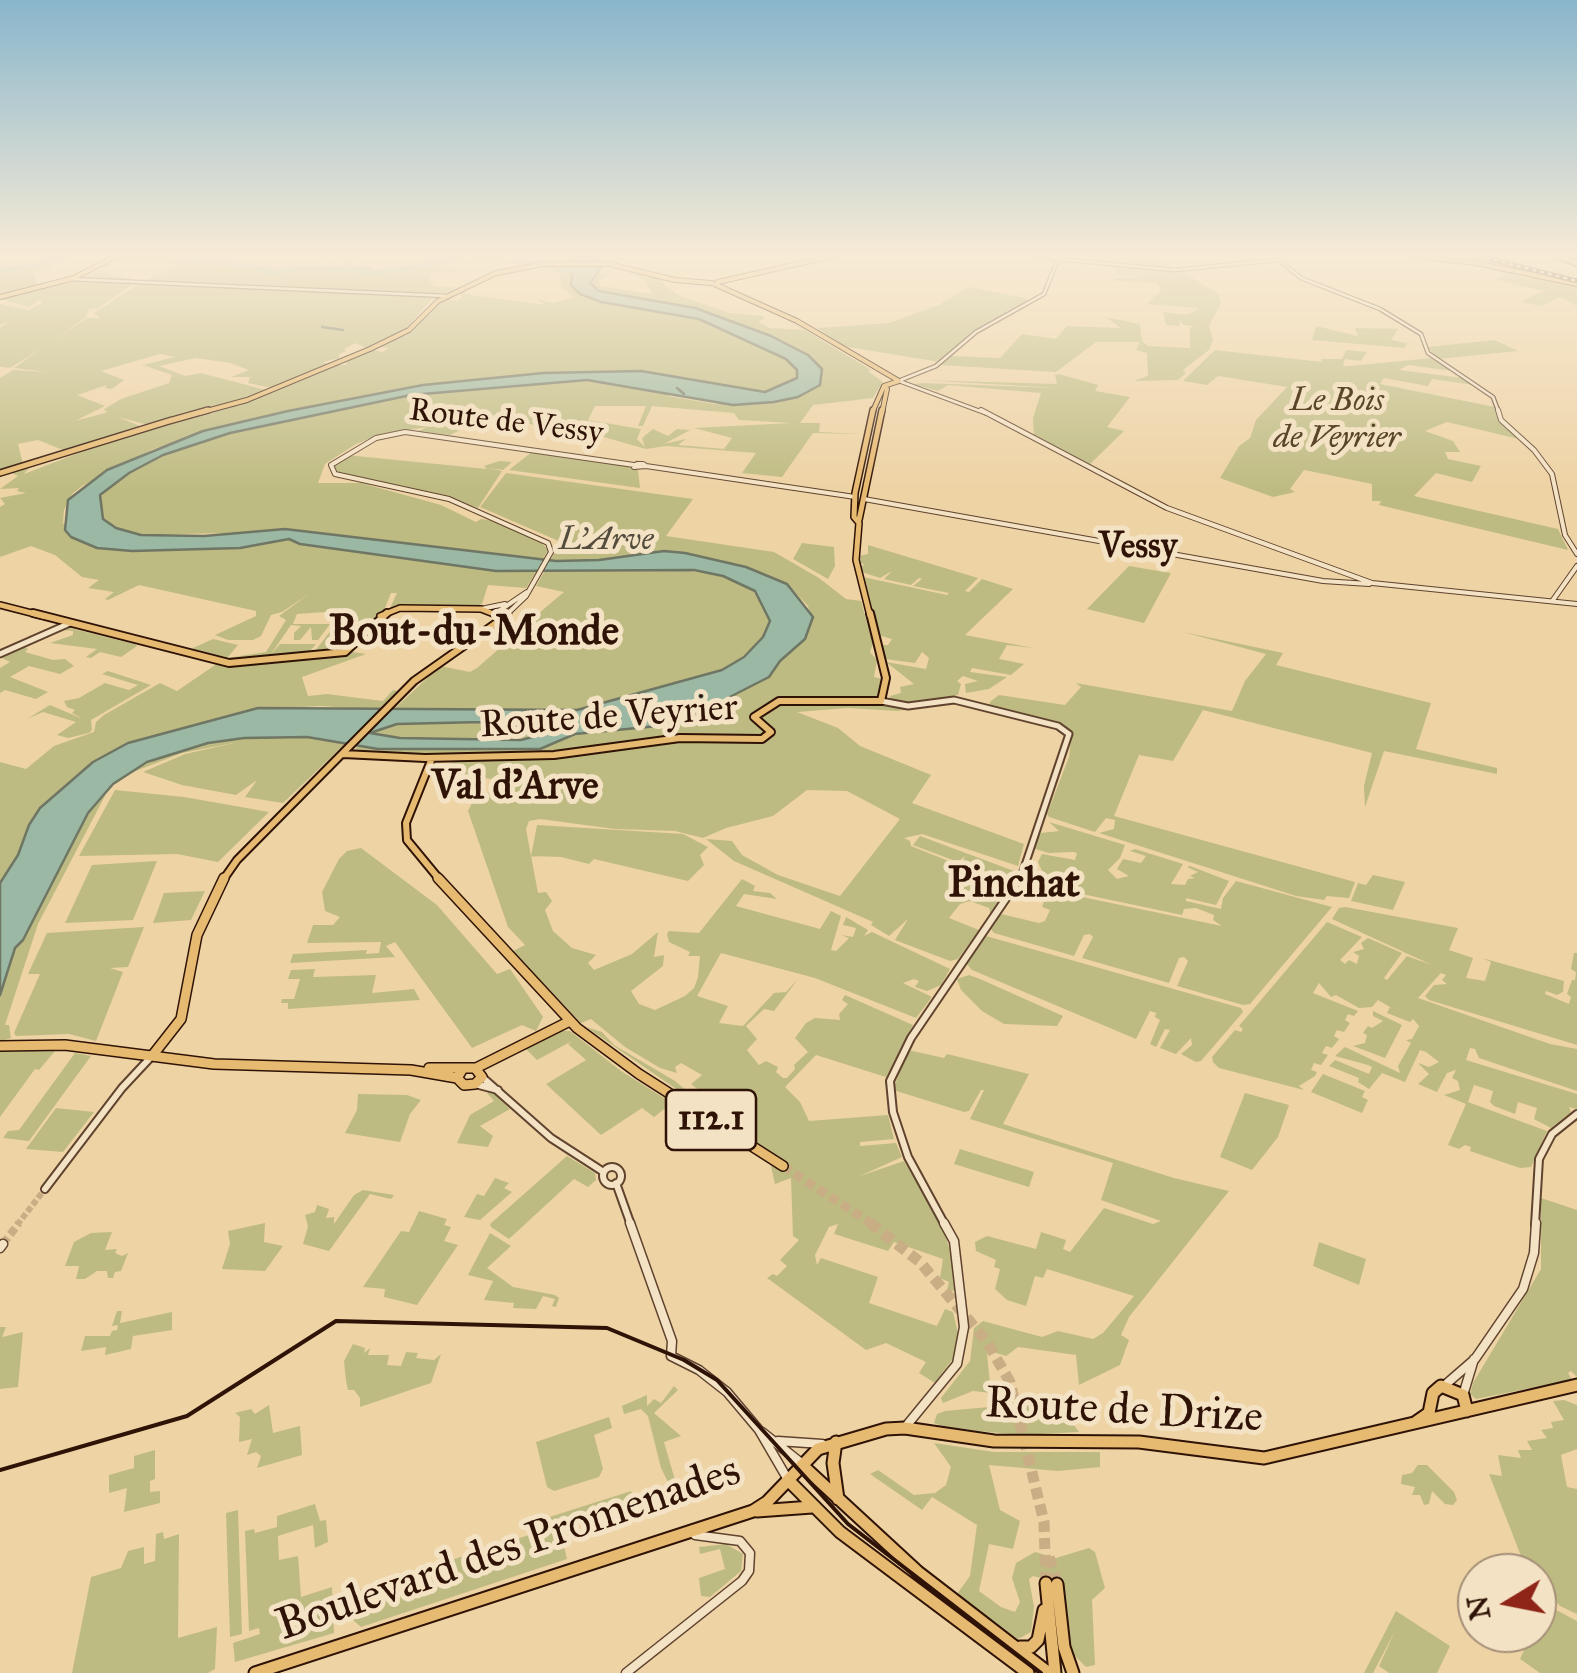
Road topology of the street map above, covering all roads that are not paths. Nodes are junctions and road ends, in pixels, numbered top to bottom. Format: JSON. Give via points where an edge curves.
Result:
{"nodes":[{"id":1,"x":400,"y":334,"type":"edge"},
{"id":2,"x":819,"y":334,"type":"edge"},
{"id":3,"x":974,"y":334,"type":"edge"},
{"id":4,"x":1421,"y":334,"type":"edge"},
{"id":5,"x":883,"y":375,"type":"junction"},
{"id":6,"x":898,"y":381,"type":"junction"},
{"id":7,"x":908,"y":384,"type":"junction"},
{"id":8,"x":888,"y":385,"type":"junction"},
{"id":9,"x":873,"y":406,"type":"junction"},
{"id":10,"x":881,"y":406,"type":"junction"},
{"id":11,"x":863,"y":458,"type":"junction"},
{"id":12,"x":871,"y":458,"type":"junction"},
{"id":13,"x":0,"y":472,"type":"edge"},
{"id":14,"x":857,"y":477,"type":"junction"},
{"id":15,"x":866,"y":487,"type":"junction"},
{"id":16,"x":855,"y":498,"type":"junction"},
{"id":17,"x":864,"y":499,"type":"junction"},
{"id":18,"x":859,"y":520,"type":"junction"},
{"id":19,"x":1577,"y":554,"type":"edge"},
{"id":20,"x":1577,"y":566,"type":"edge"},
{"id":21,"x":1372,"y":583,"type":"junction"},
{"id":22,"x":528,"y":592,"type":"junction"},
{"id":23,"x":1552,"y":602,"type":"junction"},
{"id":24,"x":508,"y":604,"type":"junction"},
{"id":25,"x":1577,"y":604,"type":"edge"},
{"id":26,"x":0,"y":607,"type":"edge"},
{"id":27,"x":465,"y":608,"type":"junction"},
{"id":28,"x":481,"y":609,"type":"junction"},
{"id":29,"x":499,"y":616,"type":"junction"},
{"id":30,"x":488,"y":619,"type":"junction"},
{"id":31,"x":71,"y":623,"type":"junction"},
{"id":32,"x":479,"y":634,"type":"junction"},
{"id":33,"x":0,"y":654,"type":"edge"},
{"id":34,"x":881,"y":701,"type":"junction"},
{"id":35,"x":345,"y":751,"type":"junction"},
{"id":36,"x":365,"y":757,"type":"junction"},
{"id":37,"x":407,"y":758,"type":"junction"},
{"id":38,"x":432,"y":758,"type":"junction"},
{"id":39,"x":426,"y":771,"type":"junction"},
{"id":40,"x":322,"y":774,"type":"junction"},
{"id":41,"x":570,"y":1021,"type":"junction"},
{"id":42,"x":5,"y":1046,"type":"edge"},
{"id":43,"x":152,"y":1056,"type":"junction"},
{"id":44,"x":459,"y":1074,"type":"junction"},
{"id":45,"x":478,"y":1075,"type":"junction"},
{"id":46,"x":1577,"y":1114,"type":"edge"},
{"id":47,"x":783,"y":1166,"type":"tunnel mouth"},
{"id":48,"x":602,"y":1172,"type":"junction"},
{"id":49,"x":616,"y":1184,"type":"junction"},
{"id":50,"x":45,"y":1189,"type":"tunnel mouth"},
{"id":51,"x":1474,"y":1358,"type":"junction"},
{"id":52,"x":1577,"y":1385,"type":"edge"},
{"id":53,"x":1444,"y":1386,"type":"junction"},
{"id":54,"x":1434,"y":1402,"type":"junction"},
{"id":55,"x":1466,"y":1402,"type":"junction"},
{"id":56,"x":1452,"y":1416,"type":"junction"},
{"id":57,"x":1407,"y":1426,"type":"junction"},
{"id":58,"x":905,"y":1428,"type":"junction"},
{"id":59,"x":760,"y":1430,"type":"junction"},
{"id":60,"x":778,"y":1441,"type":"junction"},
{"id":61,"x":833,"y":1443,"type":"junction"},
{"id":62,"x":802,"y":1465,"type":"junction"},
{"id":63,"x":785,"y":1484,"type":"junction"},
{"id":64,"x":840,"y":1503,"type":"junction"},
{"id":65,"x":812,"y":1507,"type":"junction"},
{"id":66,"x":753,"y":1511,"type":"junction"},
{"id":67,"x":682,"y":1535,"type":"junction"},
{"id":68,"x":1016,"y":1646,"type":"junction"},
{"id":69,"x":1057,"y":1646,"type":"junction"},
{"id":70,"x":1049,"y":1672,"type":"edge"},
{"id":71,"x":256,"y":1673,"type":"edge"},
{"id":72,"x":626,"y":1673,"type":"edge"},
{"id":73,"x":1028,"y":1673,"type":"edge"},
{"id":74,"x":1072,"y":1673,"type":"edge"}],
"edges":[{"from":1,"to":13,"type":"main road","via":[[259,395]]},
{"from":2,"to":5,"type":"main road"},
{"from":3,"to":6,"type":"street","via":[[936,366]]},
{"from":4,"to":19,"type":"street","via":[[1430,355],[1490,394],[1502,423],[1552,474],[1566,537]]},
{"from":5,"to":6,"type":"main road"},
{"from":5,"to":8,"type":"main road"},
{"from":6,"to":7,"type":"street"},
{"from":6,"to":8,"type":"main road"},
{"from":7,"to":8,"type":"main road"},
{"from":7,"to":21,"type":"street","via":[[974,407],[1166,508]]},
{"from":8,"to":9,"type":"main road"},
{"from":8,"to":10,"type":"main road"},
{"from":9,"to":10,"type":"main road"},
{"from":9,"to":11,"type":"main road"},
{"from":10,"to":12,"type":"main road"},
{"from":11,"to":12,"type":"main road"},
{"from":11,"to":14,"type":"main road"},
{"from":12,"to":15,"type":"main road"},
{"from":14,"to":15,"type":"main road","via":[[866,478]]},
{"from":14,"to":16,"type":"main road"},
{"from":15,"to":17,"type":"main road"},
{"from":16,"to":17,"type":"main road"},
{"from":16,"to":18,"type":"main road"},
{"from":16,"to":22,"type":"street","name":"Route de Vessy","via":[[405,432],[376,438],[330,466],[335,474],[432,494],[546,541],[550,554]]},
{"from":17,"to":18,"type":"main road"},
{"from":17,"to":21,"type":"street","via":[[1332,582]]},
{"from":18,"to":34,"type":"main road","via":[[856,558],[885,673]]},
{"from":20,"to":23,"type":"street"},
{"from":21,"to":23,"type":"street"},
{"from":22,"to":24,"type":"street"},
{"from":22,"to":29,"type":"street","via":[[514,612]]},
{"from":23,"to":25,"type":"street"},
{"from":24,"to":28,"type":"street"},
{"from":24,"to":29,"type":"street"},
{"from":26,"to":31,"type":"main road"},
{"from":27,"to":28,"type":"main road"},
{"from":27,"to":30,"type":"main road"},
{"from":27,"to":31,"type":"main road","via":[[392,610],[354,648],[340,653],[228,663]]},
{"from":28,"to":29,"type":"main road"},
{"from":29,"to":30,"type":"main road"},
{"from":29,"to":32,"type":"main road"},
{"from":30,"to":32,"type":"main road"},
{"from":31,"to":33,"type":"street"},
{"from":32,"to":35,"type":"main road","via":[[422,674]]},
{"from":34,"to":38,"type":"main road","name":"Route de Veyrier","via":[[778,702],[754,718],[772,732],[764,738],[693,737],[565,754]]},
{"from":34,"to":58,"type":"street","via":[[908,706],[952,700],[1069,734],[1018,885],[912,1038],[890,1081],[908,1157],[954,1241],[964,1327],[957,1364]]},
{"from":35,"to":36,"type":"main road","name":"Route de Veyrier"},
{"from":35,"to":40,"type":"main road"},
{"from":36,"to":37,"type":"main road","name":"Route de Veyrier"},
{"from":36,"to":40,"type":"main road"},
{"from":37,"to":38,"type":"main road","name":"Route de Veyrier"},
{"from":37,"to":39,"type":"main road"},
{"from":38,"to":39,"type":"main road","number":"112.1"},
{"from":39,"to":41,"type":"main road","number":"112.1","via":[[406,823],[410,844]]},
{"from":40,"to":43,"type":"main road","via":[[219,889],[193,948],[182,1018]]},
{"from":41,"to":45,"type":"main road"},
{"from":41,"to":47,"type":"main road","number":"112.1"},
{"from":42,"to":43,"type":"main road"},
{"from":43,"to":44,"type":"main road","via":[[219,1065]]},
{"from":43,"to":50,"type":"street"},
{"from":44,"to":45,"type":"main road"},
{"from":44,"to":45,"type":"main road","via":[[464,1085]]},
{"from":45,"to":48,"type":"street"},
{"from":46,"to":51,"type":"street","via":[[1552,1134],[1539,1159],[1527,1282]]},
{"from":48,"to":49,"type":"street","via":[[604,1182]]},
{"from":48,"to":49,"type":"street","via":[[620,1170]]},
{"from":49,"to":59,"type":"street","via":[[672,1356],[715,1382]]},
{"from":51,"to":53,"type":"street"},
{"from":51,"to":55,"type":"street"},
{"from":52,"to":55,"type":"main road","name":"Route de Drize","via":[[1501,1403]]},
{"from":53,"to":54,"type":"main road","name":"Route de Drize","via":[[1435,1390]]},
{"from":53,"to":55,"type":"main road"},
{"from":54,"to":56,"type":"main road"},
{"from":54,"to":57,"type":"main road","name":"Route de Drize","via":[[1426,1416]]},
{"from":55,"to":56,"type":"main road","name":"Route de Drize"},
{"from":56,"to":57,"type":"main road","name":"Route de Drize"},
{"from":57,"to":58,"type":"main road","name":"Route de Drize","via":[[1256,1459],[1138,1442],[994,1441]]},
{"from":58,"to":61,"type":"main road","name":"Route de Drize"},
{"from":59,"to":60,"type":"street"},
{"from":59,"to":63,"type":"street"},
{"from":60,"to":61,"type":"street"},
{"from":60,"to":62,"type":"street"},
{"from":61,"to":62,"type":"main road","name":"Boulevard des Promenades"},
{"from":61,"to":64,"type":"main road"},
{"from":62,"to":63,"type":"main road","name":"Boulevard des Promenades"},
{"from":62,"to":64,"type":"main road"},
{"from":63,"to":65,"type":"main road"},
{"from":63,"to":66,"type":"main road","name":"Boulevard des Promenades"},
{"from":64,"to":68,"type":"main road"},
{"from":65,"to":66,"type":"main road"},
{"from":65,"to":73,"type":"main road"},
{"from":66,"to":67,"type":"main road","name":"Boulevard des Promenades"},
{"from":67,"to":71,"type":"main road","name":"Boulevard des Promenades"},
{"from":67,"to":72,"type":"street","via":[[743,1543],[751,1562],[742,1581]]},
{"from":68,"to":69,"type":"main road","via":[[1038,1640],[1050,1588]]},
{"from":68,"to":70,"type":"main road"},
{"from":69,"to":70,"type":"main road","via":[[1062,1660]]},
{"from":69,"to":74,"type":"main road"}]}
